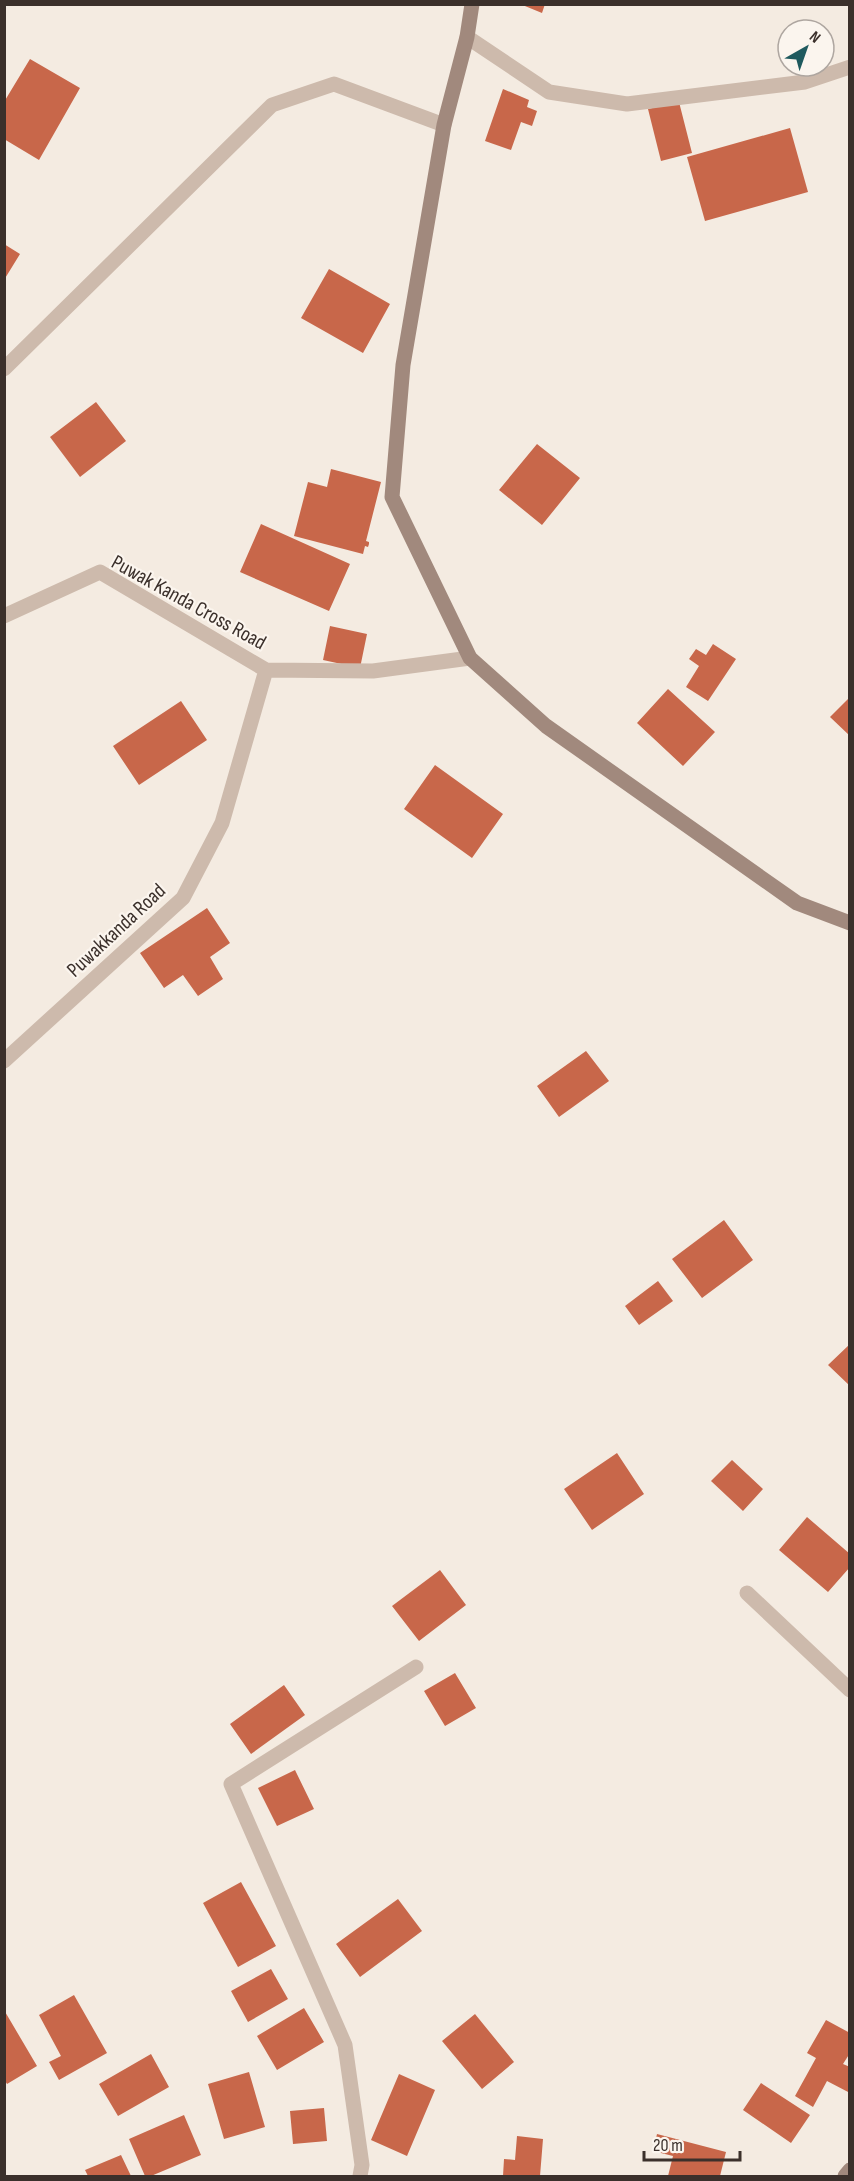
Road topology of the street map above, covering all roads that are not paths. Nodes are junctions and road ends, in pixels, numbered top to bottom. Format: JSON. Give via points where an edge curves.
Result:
{"nodes":[{"id":1,"x":472,"y":4,"type":"edge"},
{"id":2,"x":467,"y":37,"type":"junction"},
{"id":3,"x":849,"y":68,"type":"edge"},
{"id":4,"x":444,"y":125,"type":"junction"},
{"id":5,"x":4,"y":369,"type":"edge"},
{"id":6,"x":4,"y":616,"type":"edge"},
{"id":7,"x":470,"y":658,"type":"junction"},
{"id":8,"x":266,"y":670,"type":"junction"},
{"id":9,"x":849,"y":923,"type":"edge"},
{"id":10,"x":4,"y":1061,"type":"edge"},
{"id":11,"x":747,"y":1593,"type":"dead end"},
{"id":12,"x":416,"y":1667,"type":"dead end"},
{"id":13,"x":849,"y":1690,"type":"edge"},
{"id":14,"x":849,"y":2170,"type":"edge"},
{"id":15,"x":360,"y":2176,"type":"edge"},
{"id":16,"x":845,"y":2176,"type":"edge"}],
"edges":[{"from":1,"to":2,"type":"street"},
{"from":2,"to":3,"type":"street","via":[[549,92],[627,104],[805,82]]},
{"from":2,"to":4,"type":"street"},
{"from":4,"to":5,"type":"street","via":[[334,84],[272,105]]},
{"from":4,"to":7,"type":"street","via":[[403,365],[392,497]]},
{"from":6,"to":8,"type":"street","name":"Puwak Kanda Cross Road","via":[[100,572]]},
{"from":7,"to":8,"type":"street","name":"Puwak Kanda Cross Road","via":[[373,671]]},
{"from":7,"to":9,"type":"street","via":[[546,726],[797,903]]},
{"from":8,"to":10,"type":"street","name":"Puwakkanda Road","via":[[222,824],[183,898]]},
{"from":11,"to":13,"type":"street"},
{"from":12,"to":15,"type":"street","via":[[231,1784],[345,2045],[362,2165]]},
{"from":14,"to":16,"type":"street"}]}
